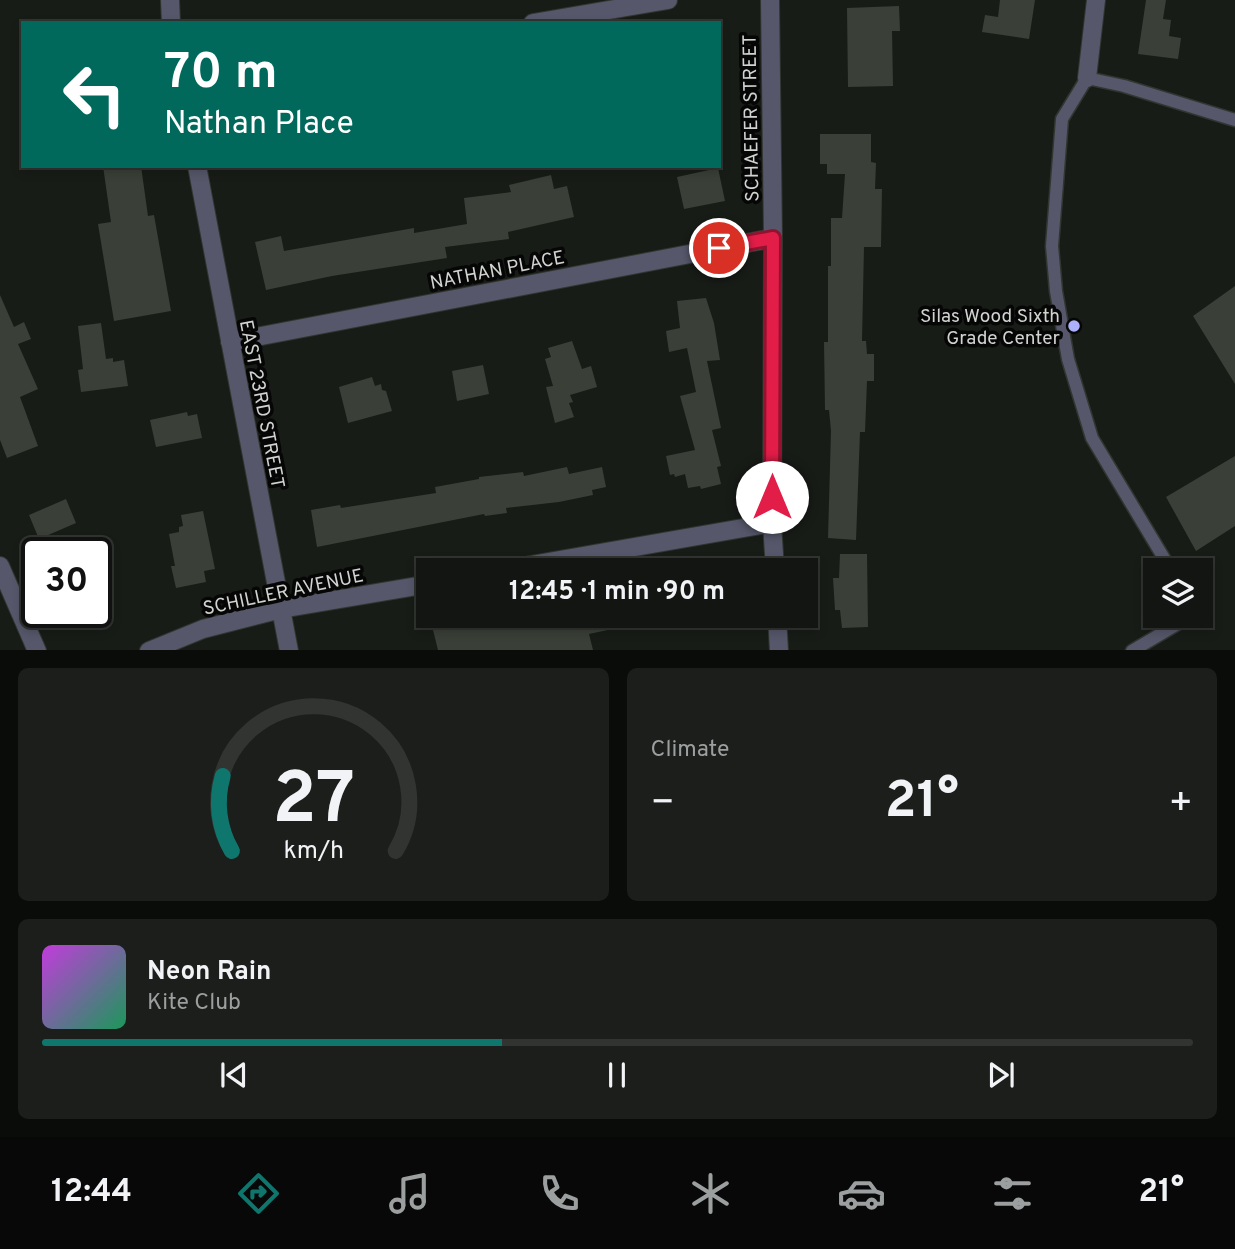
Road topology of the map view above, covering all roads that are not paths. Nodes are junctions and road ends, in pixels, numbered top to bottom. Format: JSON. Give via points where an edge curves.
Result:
{"nodes":[{"id":1,"x":170,"y":0,"type":"edge"},
{"id":2,"x":668,"y":0,"type":"edge"},
{"id":3,"x":770,"y":0,"type":"edge"},
{"id":4,"x":1096,"y":0,"type":"edge"},
{"id":5,"x":172,"y":21,"type":"edge"},
{"id":6,"x":545,"y":21,"type":"edge"},
{"id":7,"x":1087,"y":78,"type":"junction"},
{"id":8,"x":1235,"y":120,"type":"edge"},
{"id":9,"x":197,"y":168,"type":"edge"},
{"id":10,"x":773,"y":238,"type":"junction"},
{"id":11,"x":230,"y":342,"type":"junction"},
{"id":12,"x":772,"y":523,"type":"junction"},
{"id":13,"x":572,"y":558,"type":"edge"},
{"id":14,"x":774,"y":558,"type":"edge"},
{"id":15,"x":1164,"y":558,"type":"edge"},
{"id":16,"x":0,"y":566,"type":"edge"},
{"id":17,"x":416,"y":586,"type":"edge"},
{"id":18,"x":281,"y":609,"type":"junction"},
{"id":19,"x":778,"y":628,"type":"edge"},
{"id":20,"x":1170,"y":628,"type":"edge"},
{"id":21,"x":37,"y":650,"type":"edge"},
{"id":22,"x":149,"y":650,"type":"edge"},
{"id":23,"x":289,"y":650,"type":"edge"},
{"id":24,"x":779,"y":650,"type":"edge"},
{"id":25,"x":1132,"y":650,"type":"edge"}],
"edges":[{"from":1,"to":5,"type":"street"},
{"from":2,"to":6,"type":"street"},
{"from":3,"to":10,"type":"street","name":"SCHAEFER STREET"},
{"from":4,"to":7,"type":"street"},
{"from":7,"to":8,"type":"lane"},
{"from":7,"to":15,"type":"lane","via":[[1062,119],[1052,246],[1056,291],[1068,359],[1092,438]]},
{"from":9,"to":11,"type":"street","name":"EAST 23RD STREET"},
{"from":10,"to":11,"type":"street","name":"NATHAN PLACE"},
{"from":10,"to":12,"type":"street","name":"SCHAEFER STREET"},
{"from":11,"to":18,"type":"street","name":"EAST 23RD STREET"},
{"from":12,"to":13,"type":"street"},
{"from":12,"to":14,"type":"street","name":"SCHAEFER STREET"},
{"from":16,"to":21,"type":"street"},
{"from":17,"to":18,"type":"street","name":"SCHILLER AVENUE"},
{"from":18,"to":22,"type":"street","name":"SCHILLER AVENUE","via":[[203,629]]},
{"from":18,"to":23,"type":"street","name":"EAST 23RD STREET"},
{"from":19,"to":24,"type":"street"},
{"from":20,"to":25,"type":"lane"}]}
